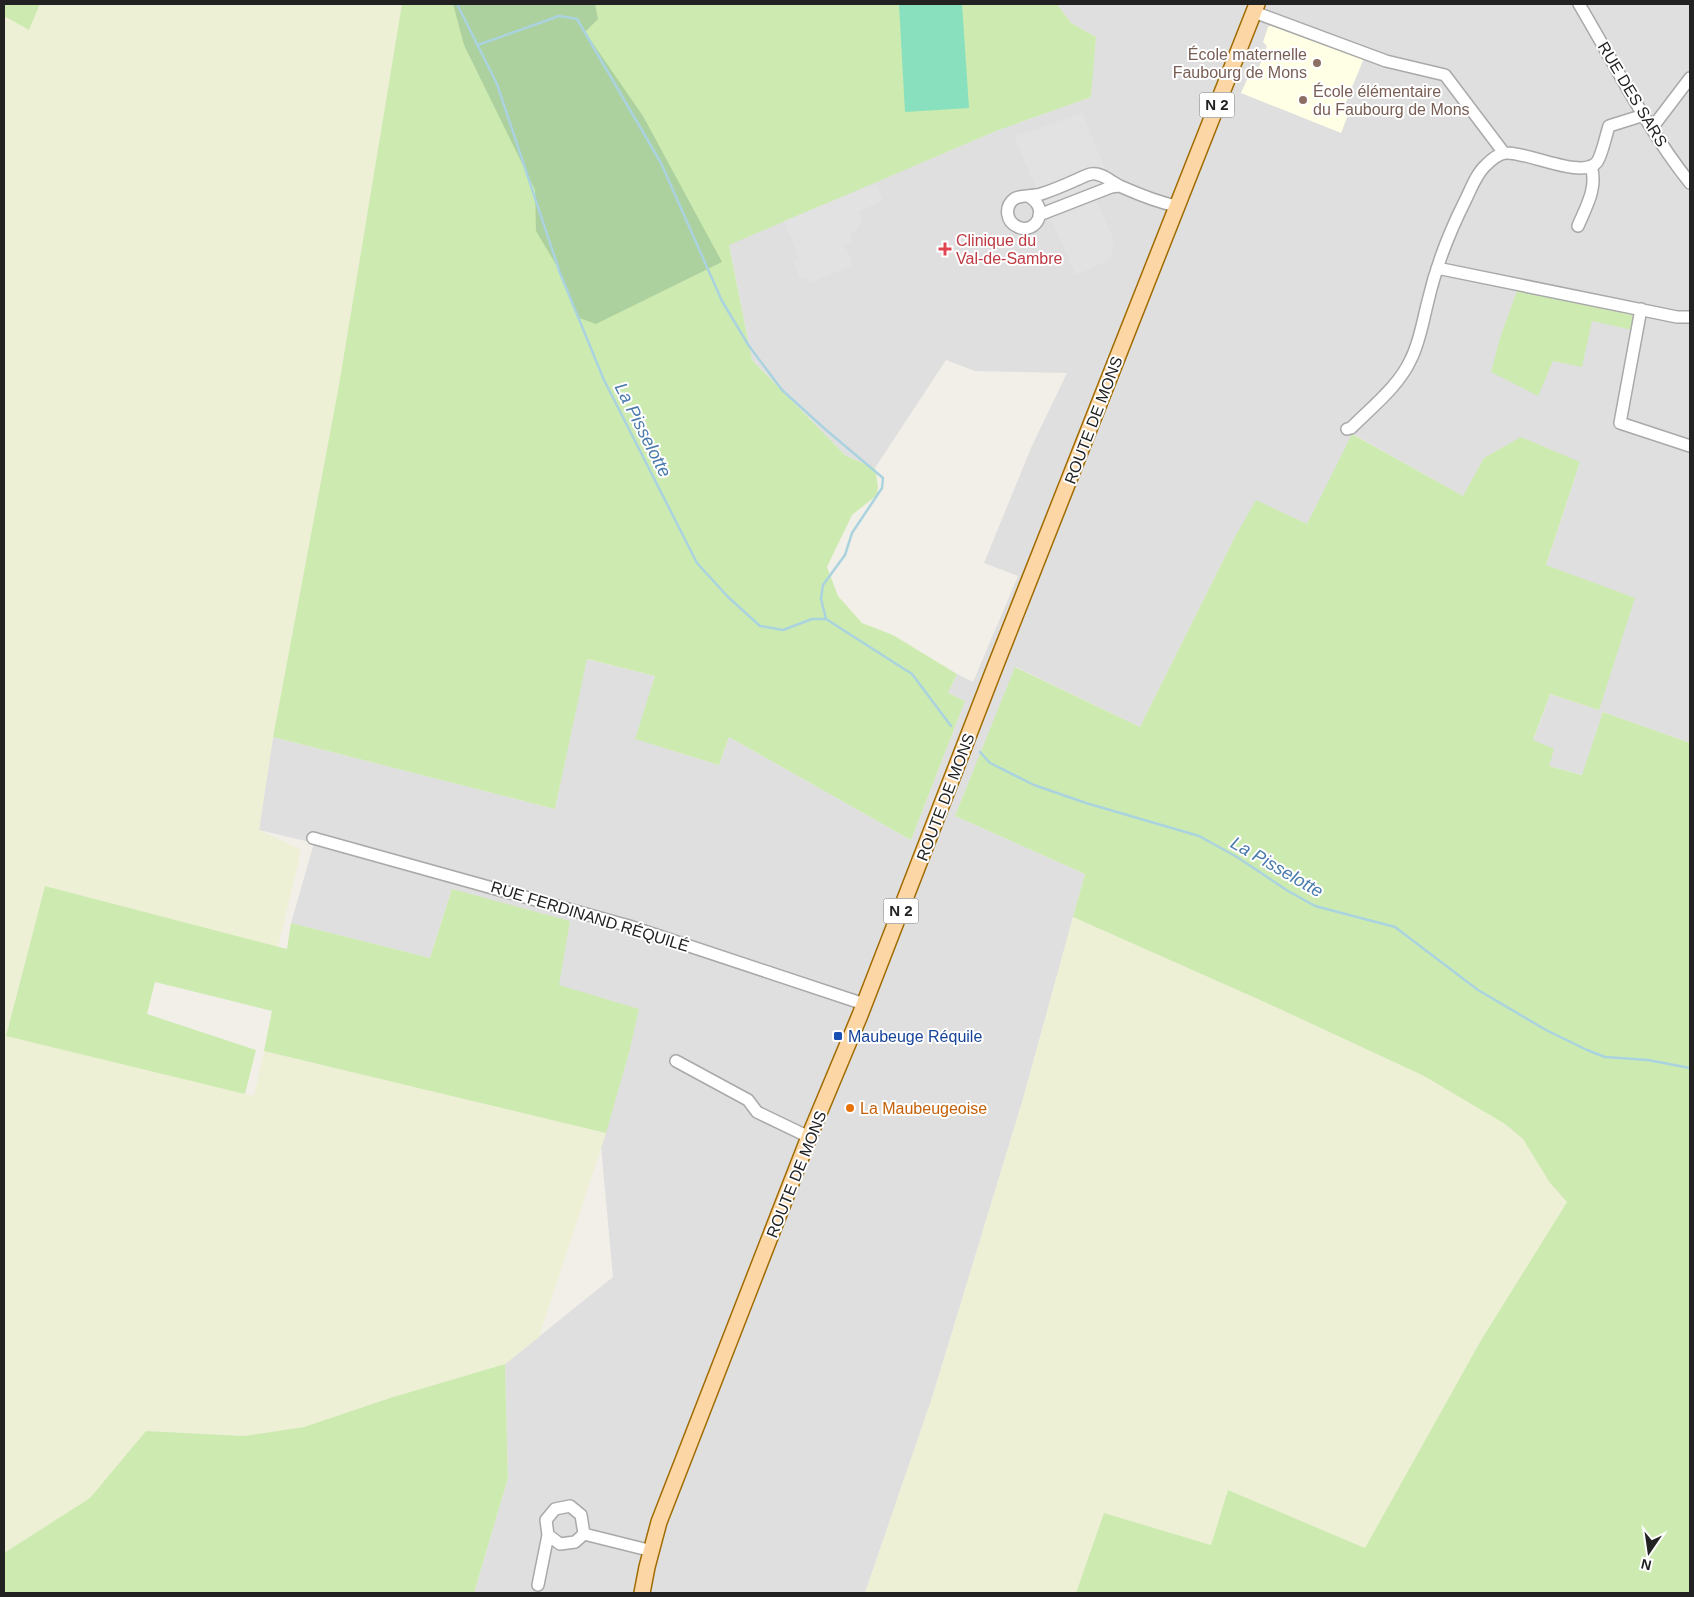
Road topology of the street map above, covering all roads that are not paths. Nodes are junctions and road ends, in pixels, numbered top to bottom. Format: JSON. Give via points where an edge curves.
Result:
{"nodes":[{"id":1,"x":1579,"y":4,"type":"edge"},
{"id":2,"x":1255,"y":8,"type":"edge"},
{"id":3,"x":1690,"y":78,"type":"edge"},
{"id":4,"x":1678,"y":96,"type":"junction"},
{"id":5,"x":1690,"y":100,"type":"edge"},
{"id":6,"x":1644,"y":115,"type":"junction"},
{"id":7,"x":1652,"y":128,"type":"junction"},
{"id":8,"x":1504,"y":153,"type":"junction"},
{"id":9,"x":1592,"y":166,"type":"junction"},
{"id":10,"x":1690,"y":183,"type":"edge"},
{"id":11,"x":1119,"y":186,"type":"junction"},
{"id":12,"x":1028,"y":196,"type":"junction"},
{"id":13,"x":1154,"y":200,"type":"junction"},
{"id":14,"x":1176,"y":206,"type":"junction"},
{"id":15,"x":1039,"y":215,"type":"junction"},
{"id":16,"x":1578,"y":226,"type":"dead end"},
{"id":17,"x":1168,"y":230,"type":"junction"},
{"id":18,"x":1437,"y":268,"type":"junction"},
{"id":19,"x":1641,"y":310,"type":"junction"},
{"id":20,"x":1690,"y":317,"type":"edge"},
{"id":21,"x":1347,"y":429,"type":"dead end"},
{"id":22,"x":1690,"y":446,"type":"edge"},
{"id":23,"x":313,"y":838,"type":"dead end"},
{"id":24,"x":864,"y":1004,"type":"junction"},
{"id":25,"x":676,"y":1062,"type":"dead end"},
{"id":26,"x":809,"y":1137,"type":"junction"},
{"id":27,"x":584,"y":1534,"type":"junction"},
{"id":28,"x":548,"y":1535,"type":"junction"},
{"id":29,"x":652,"y":1551,"type":"junction"},
{"id":30,"x":538,"y":1586,"type":"dead end"},
{"id":31,"x":642,"y":1593,"type":"edge"}],
"edges":[{"from":1,"to":6,"type":"street","name":"RUE DES SARS"},
{"from":2,"to":8,"type":"street","via":[[1386,61],[1445,75]]},
{"from":2,"to":14,"type":"main road","name":"ROUTE DE MONS","number":"N 2"},
{"from":3,"to":4,"type":"street"},
{"from":4,"to":5,"type":"street"},
{"from":4,"to":7,"type":"street"},
{"from":6,"to":7,"type":"street","name":"RUE DES SARS"},
{"from":6,"to":9,"type":"street","via":[[1609,126],[1597,162]]},
{"from":7,"to":10,"type":"street","name":"RUE DES SARS"},
{"from":8,"to":9,"type":"street","via":[[1572,168]]},
{"from":8,"to":18,"type":"street","via":[[1495,157],[1478,175]]},
{"from":9,"to":16,"type":"street","via":[[1593,190]]},
{"from":11,"to":12,"type":"street","via":[[1104,176],[1091,174]]},
{"from":11,"to":13,"type":"street"},
{"from":11,"to":15,"type":"street"},
{"from":12,"to":15,"type":"street","via":[[1038,204]]},
{"from":12,"to":15,"type":"street","via":[[1015,198],[1011,203],[1008,208],[1010,221],[1027,229],[1037,222]]},
{"from":13,"to":14,"type":"street"},
{"from":13,"to":17,"type":"street","via":[[1165,215]]},
{"from":14,"to":17,"type":"main road","name":"ROUTE DE MONS","number":"N 2"},
{"from":17,"to":24,"type":"main road","name":"ROUTE DE MONS","number":"N 2"},
{"from":18,"to":19,"type":"street"},
{"from":18,"to":21,"type":"street","via":[[1411,361],[1375,405]]},
{"from":19,"to":20,"type":"street"},
{"from":19,"to":22,"type":"street","via":[[1620,423]]},
{"from":23,"to":24,"type":"street","name":"RUE FERDINAND RÉQUILÉ","via":[[629,926]]},
{"from":24,"to":26,"type":"main road","name":"ROUTE DE MONS","number":"N 2"},
{"from":25,"to":26,"type":"street","via":[[748,1100],[757,1112]]},
{"from":26,"to":29,"type":"main road","name":"ROUTE DE MONS","number":"N 2","via":[[659,1522]]},
{"from":27,"to":28,"type":"street","via":[[575,1542],[560,1544]]},
{"from":27,"to":28,"type":"street","via":[[581,1515],[570,1506],[555,1509],[546,1520]]},
{"from":27,"to":29,"type":"street"},
{"from":28,"to":30,"type":"street"},
{"from":29,"to":31,"type":"main road","name":"ROUTE DE MONS","number":"N 2"}]}
